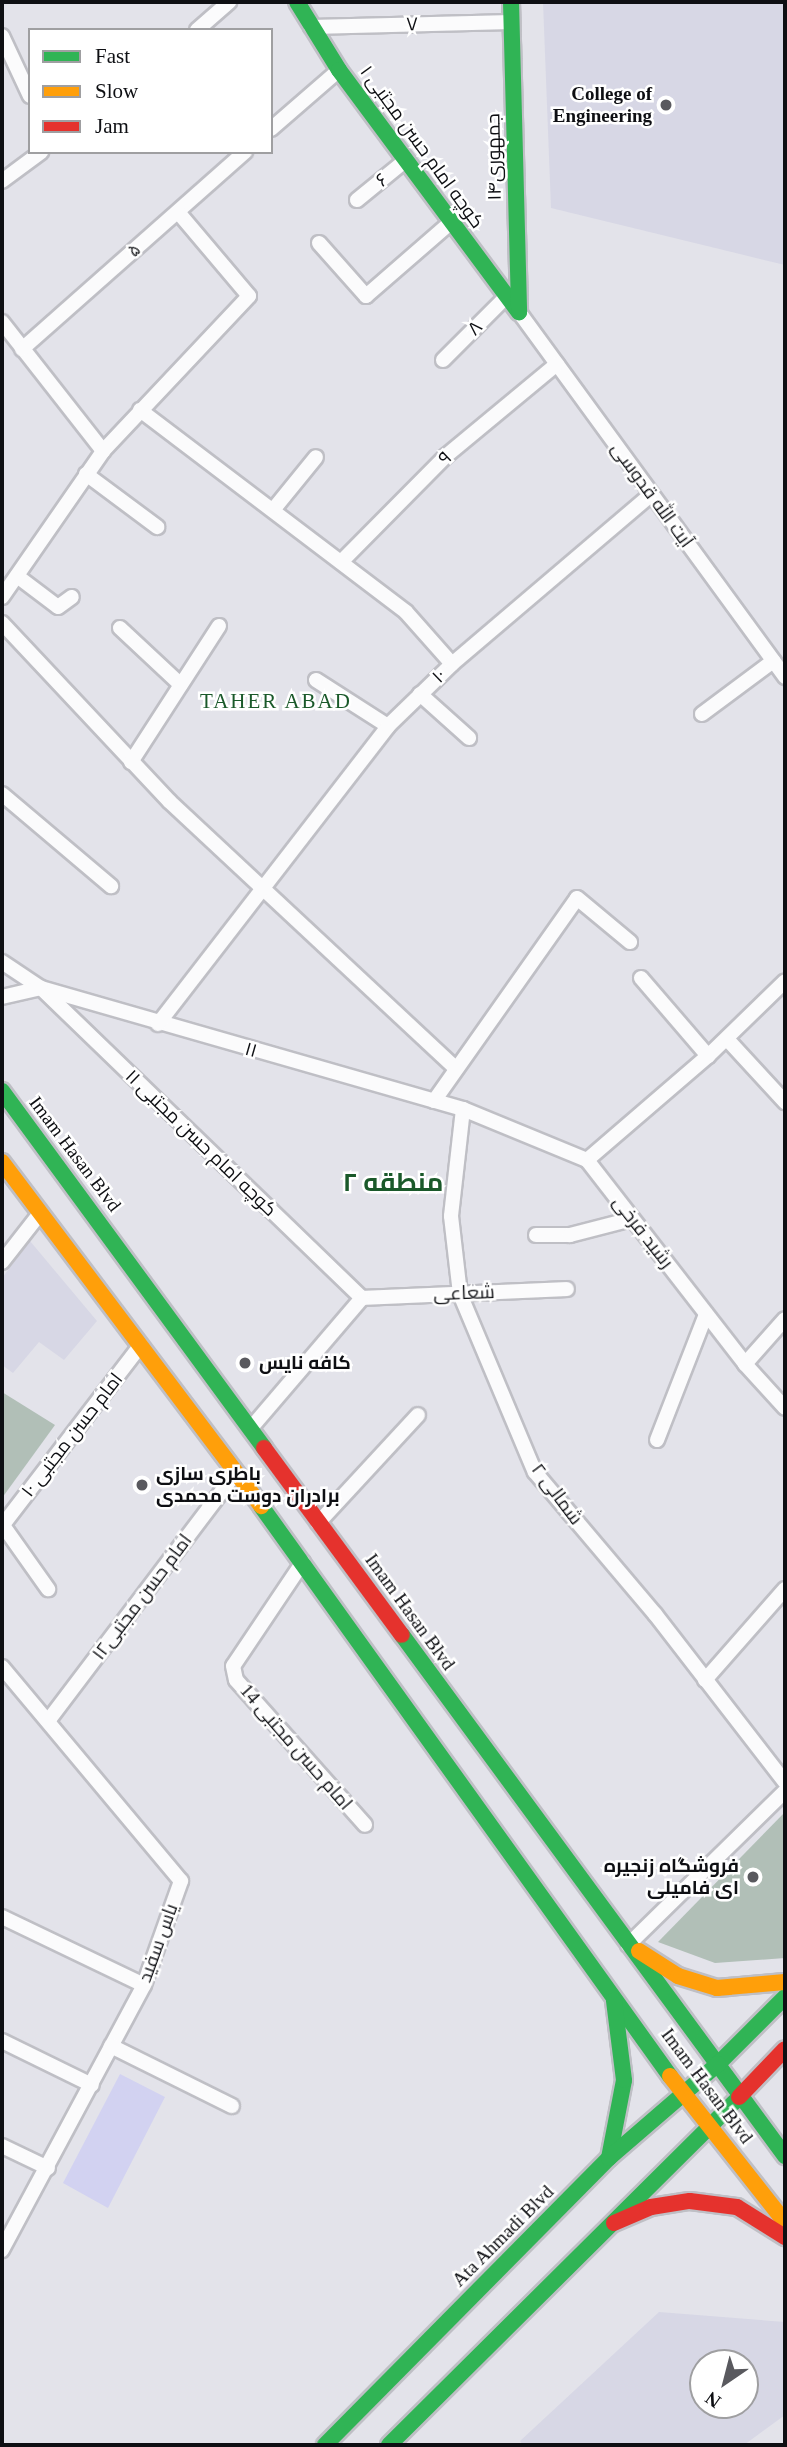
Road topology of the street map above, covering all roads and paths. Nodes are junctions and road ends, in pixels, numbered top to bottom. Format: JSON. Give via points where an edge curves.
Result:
{"nodes":[{"id":1,"x":229,"y":2,"type":"edge"},
{"id":2,"x":297,"y":2,"type":"edge"},
{"id":3,"x":511,"y":2,"type":"edge"},
{"id":4,"x":512,"y":22,"type":"junction"},
{"id":5,"x":311,"y":27,"type":"junction"},
{"id":6,"x":199,"y":28,"type":"edge"},
{"id":7,"x":2,"y":36,"type":"edge"},
{"id":8,"x":339,"y":70,"type":"junction"},
{"id":9,"x":28,"y":92,"type":"edge"},
{"id":10,"x":273,"y":128,"type":"edge"},
{"id":11,"x":38,"y":154,"type":"edge"},
{"id":12,"x":243,"y":154,"type":"edge"},
{"id":13,"x":406,"y":160,"type":"junction"},
{"id":14,"x":2,"y":181,"type":"edge"},
{"id":15,"x":357,"y":200,"type":"dead end"},
{"id":16,"x":178,"y":212,"type":"junction"},
{"id":17,"x":451,"y":222,"type":"junction"},
{"id":18,"x":319,"y":243,"type":"dead end"},
{"id":19,"x":507,"y":296,"type":"junction"},
{"id":20,"x":519,"y":312,"type":"junction"},
{"id":21,"x":2,"y":322,"type":"edge"},
{"id":22,"x":22,"y":349,"type":"junction"},
{"id":23,"x":443,"y":360,"type":"dead end"},
{"id":24,"x":557,"y":363,"type":"junction"},
{"id":25,"x":140,"y":410,"type":"junction"},
{"id":26,"x":103,"y":451,"type":"junction"},
{"id":27,"x":316,"y":457,"type":"dead end"},
{"id":28,"x":86,"y":474,"type":"junction"},
{"id":29,"x":652,"y":494,"type":"junction"},
{"id":30,"x":272,"y":510,"type":"junction"},
{"id":31,"x":156,"y":527,"type":"dead end"},
{"id":32,"x":341,"y":562,"type":"junction"},
{"id":33,"x":17,"y":576,"type":"junction"},
{"id":34,"x":2,"y":597,"type":"edge"},
{"id":35,"x":72,"y":597,"type":"dead end"},
{"id":36,"x":2,"y":623,"type":"edge"},
{"id":37,"x":219,"y":626,"type":"dead end"},
{"id":38,"x":120,"y":628,"type":"dead end"},
{"id":39,"x":773,"y":661,"type":"junction"},
{"id":40,"x":452,"y":664,"type":"junction"},
{"id":41,"x":785,"y":677,"type":"edge"},
{"id":42,"x":316,"y":680,"type":"dead end"},
{"id":43,"x":181,"y":685,"type":"junction"},
{"id":44,"x":421,"y":694,"type":"junction"},
{"id":45,"x":702,"y":714,"type":"dead end"},
{"id":46,"x":388,"y":726,"type":"junction"},
{"id":47,"x":469,"y":738,"type":"dead end"},
{"id":48,"x":131,"y":762,"type":"junction"},
{"id":49,"x":2,"y":794,"type":"edge"},
{"id":50,"x":111,"y":886,"type":"dead end"},
{"id":51,"x":259,"y":889,"type":"junction"},
{"id":52,"x":630,"y":942,"type":"dead end"},
{"id":53,"x":2,"y":962,"type":"edge"},
{"id":54,"x":641,"y":978,"type":"dead end"},
{"id":55,"x":785,"y":981,"type":"edge"},
{"id":56,"x":41,"y":988,"type":"junction"},
{"id":57,"x":2,"y":997,"type":"edge"},
{"id":58,"x":158,"y":1024,"type":"junction"},
{"id":59,"x":727,"y":1039,"type":"junction"},
{"id":60,"x":709,"y":1056,"type":"junction"},
{"id":61,"x":456,"y":1069,"type":"junction"},
{"id":62,"x":2,"y":1091,"type":"edge"},
{"id":63,"x":433,"y":1101,"type":"junction"},
{"id":64,"x":785,"y":1102,"type":"edge"},
{"id":65,"x":463,"y":1109,"type":"junction"},
{"id":66,"x":587,"y":1160,"type":"junction"},
{"id":67,"x":2,"y":1162,"type":"edge"},
{"id":68,"x":41,"y":1212,"type":"junction"},
{"id":69,"x":632,"y":1219,"type":"junction"},
{"id":70,"x":536,"y":1235,"type":"dead end"},
{"id":71,"x":2,"y":1262,"type":"edge"},
{"id":72,"x":567,"y":1289,"type":"dead end"},
{"id":73,"x":460,"y":1294,"type":"junction"},
{"id":74,"x":362,"y":1297,"type":"junction"},
{"id":75,"x":706,"y":1314,"type":"junction"},
{"id":76,"x":785,"y":1319,"type":"edge"},
{"id":77,"x":141,"y":1345,"type":"junction"},
{"id":78,"x":745,"y":1364,"type":"junction"},
{"id":79,"x":785,"y":1408,"type":"edge"},
{"id":80,"x":418,"y":1415,"type":"dead end"},
{"id":81,"x":251,"y":1428,"type":"junction"},
{"id":82,"x":657,"y":1440,"type":"dead end"},
{"id":83,"x":236,"y":1472,"type":"junction"},
{"id":84,"x":318,"y":1523,"type":"junction"},
{"id":85,"x":2,"y":1525,"type":"edge"},
{"id":86,"x":303,"y":1562,"type":"junction"},
{"id":87,"x":48,"y":1589,"type":"dead end"},
{"id":88,"x":785,"y":1589,"type":"edge"},
{"id":89,"x":2,"y":1667,"type":"edge"},
{"id":90,"x":705,"y":1680,"type":"junction"},
{"id":91,"x":48,"y":1721,"type":"junction"},
{"id":92,"x":785,"y":1782,"type":"edge"},
{"id":93,"x":785,"y":1791,"type":"edge"},
{"id":94,"x":365,"y":1825,"type":"dead end"},
{"id":95,"x":2,"y":1917,"type":"edge"},
{"id":96,"x":628,"y":1944,"type":"junction"},
{"id":97,"x":785,"y":1982,"type":"edge"},
{"id":98,"x":144,"y":1985,"type":"junction"},
{"id":99,"x":612,"y":1992,"type":"junction"},
{"id":100,"x":785,"y":1997,"type":"edge"},
{"id":101,"x":2,"y":2041,"type":"edge"},
{"id":102,"x":111,"y":2046,"type":"junction"},
{"id":103,"x":785,"y":2049,"type":"edge"},
{"id":104,"x":718,"y":2064,"type":"junction"},
{"id":105,"x":92,"y":2085,"type":"junction"},
{"id":106,"x":682,"y":2093,"type":"junction"},
{"id":107,"x":739,"y":2097,"type":"junction"},
{"id":108,"x":232,"y":2106,"type":"dead end"},
{"id":109,"x":710,"y":2126,"type":"junction"},
{"id":110,"x":2,"y":2146,"type":"edge"},
{"id":111,"x":785,"y":2156,"type":"edge"},
{"id":112,"x":608,"y":2158,"type":"junction"},
{"id":113,"x":48,"y":2168,"type":"junction"},
{"id":114,"x":785,"y":2222,"type":"edge"},
{"id":115,"x":612,"y":2224,"type":"junction"},
{"id":116,"x":785,"y":2237,"type":"edge"},
{"id":117,"x":2,"y":2250,"type":"edge"},
{"id":118,"x":325,"y":2445,"type":"edge"},
{"id":119,"x":389,"y":2445,"type":"edge"}],
"edges":[{"from":1,"to":6,"type":"street"},
{"from":2,"to":5,"type":"main road","name":"کوچه امام حسن مجتبی ۱"},
{"from":3,"to":4,"type":"main road","name":"جمهوری۱۴"},
{"from":4,"to":5,"type":"street","name":"۷"},
{"from":4,"to":20,"type":"main road","name":"جمهوری۱۴"},
{"from":5,"to":8,"type":"main road","name":"کوچه امام حسن مجتبی ۱"},
{"from":7,"to":9,"type":"street"},
{"from":8,"to":10,"type":"street"},
{"from":8,"to":13,"type":"main road","name":"کوچه امام حسن مجتبی ۱"},
{"from":11,"to":14,"type":"street"},
{"from":12,"to":16,"type":"street","name":"۵"},
{"from":13,"to":15,"type":"street","name":"۶"},
{"from":13,"to":17,"type":"main road","name":"کوچه امام حسن مجتبی ۱"},
{"from":16,"to":22,"type":"street","name":"۵"},
{"from":16,"to":25,"type":"street","via":[[249,296]]},
{"from":17,"to":18,"type":"street","via":[[366,296]]},
{"from":17,"to":19,"type":"main road","name":"کوچه امام حسن مجتبی ۱"},
{"from":19,"to":20,"type":"main road","name":"کوچه امام حسن مجتبی ۱"},
{"from":19,"to":23,"type":"street","name":"۸"},
{"from":20,"to":24,"type":"street","name":"آیت الله قدوسی"},
{"from":21,"to":22,"type":"street"},
{"from":22,"to":26,"type":"street"},
{"from":24,"to":29,"type":"street","name":"آیت الله قدوسی"},
{"from":24,"to":32,"type":"street","name":"۹","via":[[446,456]]},
{"from":25,"to":26,"type":"street"},
{"from":25,"to":30,"type":"street"},
{"from":26,"to":28,"type":"street"},
{"from":27,"to":30,"type":"street"},
{"from":28,"to":31,"type":"street"},
{"from":28,"to":33,"type":"street"},
{"from":29,"to":39,"type":"street","name":"آیت الله قدوسی"},
{"from":29,"to":40,"type":"street","name":"۱۰"},
{"from":30,"to":32,"type":"street"},
{"from":32,"to":40,"type":"street","via":[[405,612]]},
{"from":33,"to":34,"type":"street"},
{"from":33,"to":35,"type":"street","via":[[58,607]]},
{"from":36,"to":48,"type":"street"},
{"from":37,"to":43,"type":"street"},
{"from":38,"to":43,"type":"street"},
{"from":39,"to":41,"type":"street","name":"آیت الله قدوسی"},
{"from":39,"to":45,"type":"street"},
{"from":40,"to":44,"type":"street","name":"۱۰"},
{"from":42,"to":46,"type":"street"},
{"from":43,"to":48,"type":"street"},
{"from":44,"to":46,"type":"street","name":"۱۰"},
{"from":44,"to":47,"type":"street"},
{"from":46,"to":51,"type":"street","name":"۱۰"},
{"from":48,"to":51,"type":"street"},
{"from":49,"to":50,"type":"street"},
{"from":51,"to":58,"type":"street","name":"۱۰"},
{"from":51,"to":61,"type":"street"},
{"from":52,"to":61,"type":"street","via":[[577,898]]},
{"from":53,"to":56,"type":"street","name":"۱۱"},
{"from":54,"to":60,"type":"street"},
{"from":55,"to":59,"type":"street"},
{"from":56,"to":57,"type":"street"},
{"from":56,"to":58,"type":"street","name":"۱۱"},
{"from":56,"to":74,"type":"street","name":"کوچه امام حسن مجتبی ۱۱"},
{"from":58,"to":63,"type":"street","name":"۱۱"},
{"from":59,"to":60,"type":"street"},
{"from":59,"to":64,"type":"street"},
{"from":60,"to":66,"type":"street"},
{"from":61,"to":63,"type":"street"},
{"from":62,"to":81,"type":"main road","name":"Imam Hasan Blvd"},
{"from":63,"to":65,"type":"street","name":"۱۱"},
{"from":65,"to":66,"type":"street"},
{"from":65,"to":73,"type":"street","name":"۲ شمالی","via":[[451,1216]]},
{"from":66,"to":69,"type":"street","name":"رشید فرخی"},
{"from":67,"to":68,"type":"main road","name":"Imam Hasan Blvd"},
{"from":68,"to":71,"type":"street"},
{"from":68,"to":77,"type":"main road","name":"Imam Hasan Blvd"},
{"from":69,"to":70,"type":"street","via":[[570,1235]]},
{"from":69,"to":75,"type":"street","name":"رشید فرخی"},
{"from":72,"to":73,"type":"street","name":"شعاعی"},
{"from":73,"to":74,"type":"street","name":"شعاعی"},
{"from":73,"to":90,"type":"street","name":"۲ شمالی","via":[[535,1472]]},
{"from":74,"to":81,"type":"street"},
{"from":75,"to":78,"type":"street","name":"رشید فرخی"},
{"from":75,"to":82,"type":"street"},
{"from":76,"to":78,"type":"street"},
{"from":77,"to":83,"type":"main road","name":"Imam Hasan Blvd"},
{"from":77,"to":85,"type":"street","name":"امام حسن مجتبی ۱۰"},
{"from":78,"to":79,"type":"street","name":"رشید فرخی"},
{"from":80,"to":84,"type":"street"},
{"from":81,"to":84,"type":"main road","name":"Imam Hasan Blvd"},
{"from":83,"to":86,"type":"main road","name":"Imam Hasan Blvd"},
{"from":83,"to":91,"type":"street","name":"امام حسن مجتبی۱۲"},
{"from":84,"to":96,"type":"main road","name":"Imam Hasan Blvd"},
{"from":85,"to":87,"type":"street"},
{"from":86,"to":94,"type":"street","name":"امام حسن مجتبی 14","via":[[233,1666],[236,1680]]},
{"from":86,"to":99,"type":"main road","name":"Imam Hasan Blvd"},
{"from":88,"to":90,"type":"street"},
{"from":89,"to":91,"type":"street","name":"یاس سفید"},
{"from":90,"to":92,"type":"street","name":"۲ شمالی"},
{"from":91,"to":98,"type":"street","name":"یاس سفید","via":[[181,1881]]},
{"from":93,"to":96,"type":"street"},
{"from":95,"to":98,"type":"street"},
{"from":96,"to":97,"type":"main road","via":[[678,1976],[717,1988]]},
{"from":96,"to":104,"type":"main road","name":"Imam Hasan Blvd"},
{"from":98,"to":102,"type":"street","name":"یاس سفید"},
{"from":99,"to":106,"type":"main road","name":"Imam Hasan Blvd"},
{"from":99,"to":112,"type":"main road","via":[[624,2080]]},
{"from":100,"to":104,"type":"main road","name":"Ata Ahmadi Blvd"},
{"from":101,"to":105,"type":"street"},
{"from":102,"to":105,"type":"street","name":"یاس سفید"},
{"from":102,"to":108,"type":"street"},
{"from":103,"to":107,"type":"main road"},
{"from":104,"to":106,"type":"main road","name":"Ata Ahmadi Blvd"},
{"from":104,"to":107,"type":"main road","name":"Imam Hasan Blvd"},
{"from":105,"to":113,"type":"street","name":"یاس سفید"},
{"from":106,"to":109,"type":"main road","name":"Imam Hasan Blvd"},
{"from":106,"to":112,"type":"main road","name":"Ata Ahmadi Blvd"},
{"from":107,"to":109,"type":"main road"},
{"from":107,"to":111,"type":"main road","name":"Imam Hasan Blvd"},
{"from":109,"to":114,"type":"main road","name":"Imam Hasan Blvd"},
{"from":109,"to":115,"type":"main road"},
{"from":110,"to":113,"type":"street"},
{"from":112,"to":118,"type":"main road","name":"Ata Ahmadi Blvd"},
{"from":113,"to":117,"type":"street","name":"یاس سفید"},
{"from":115,"to":116,"type":"main road","via":[[651,2207],[690,2201],[737,2207]]},
{"from":115,"to":119,"type":"main road"}]}
